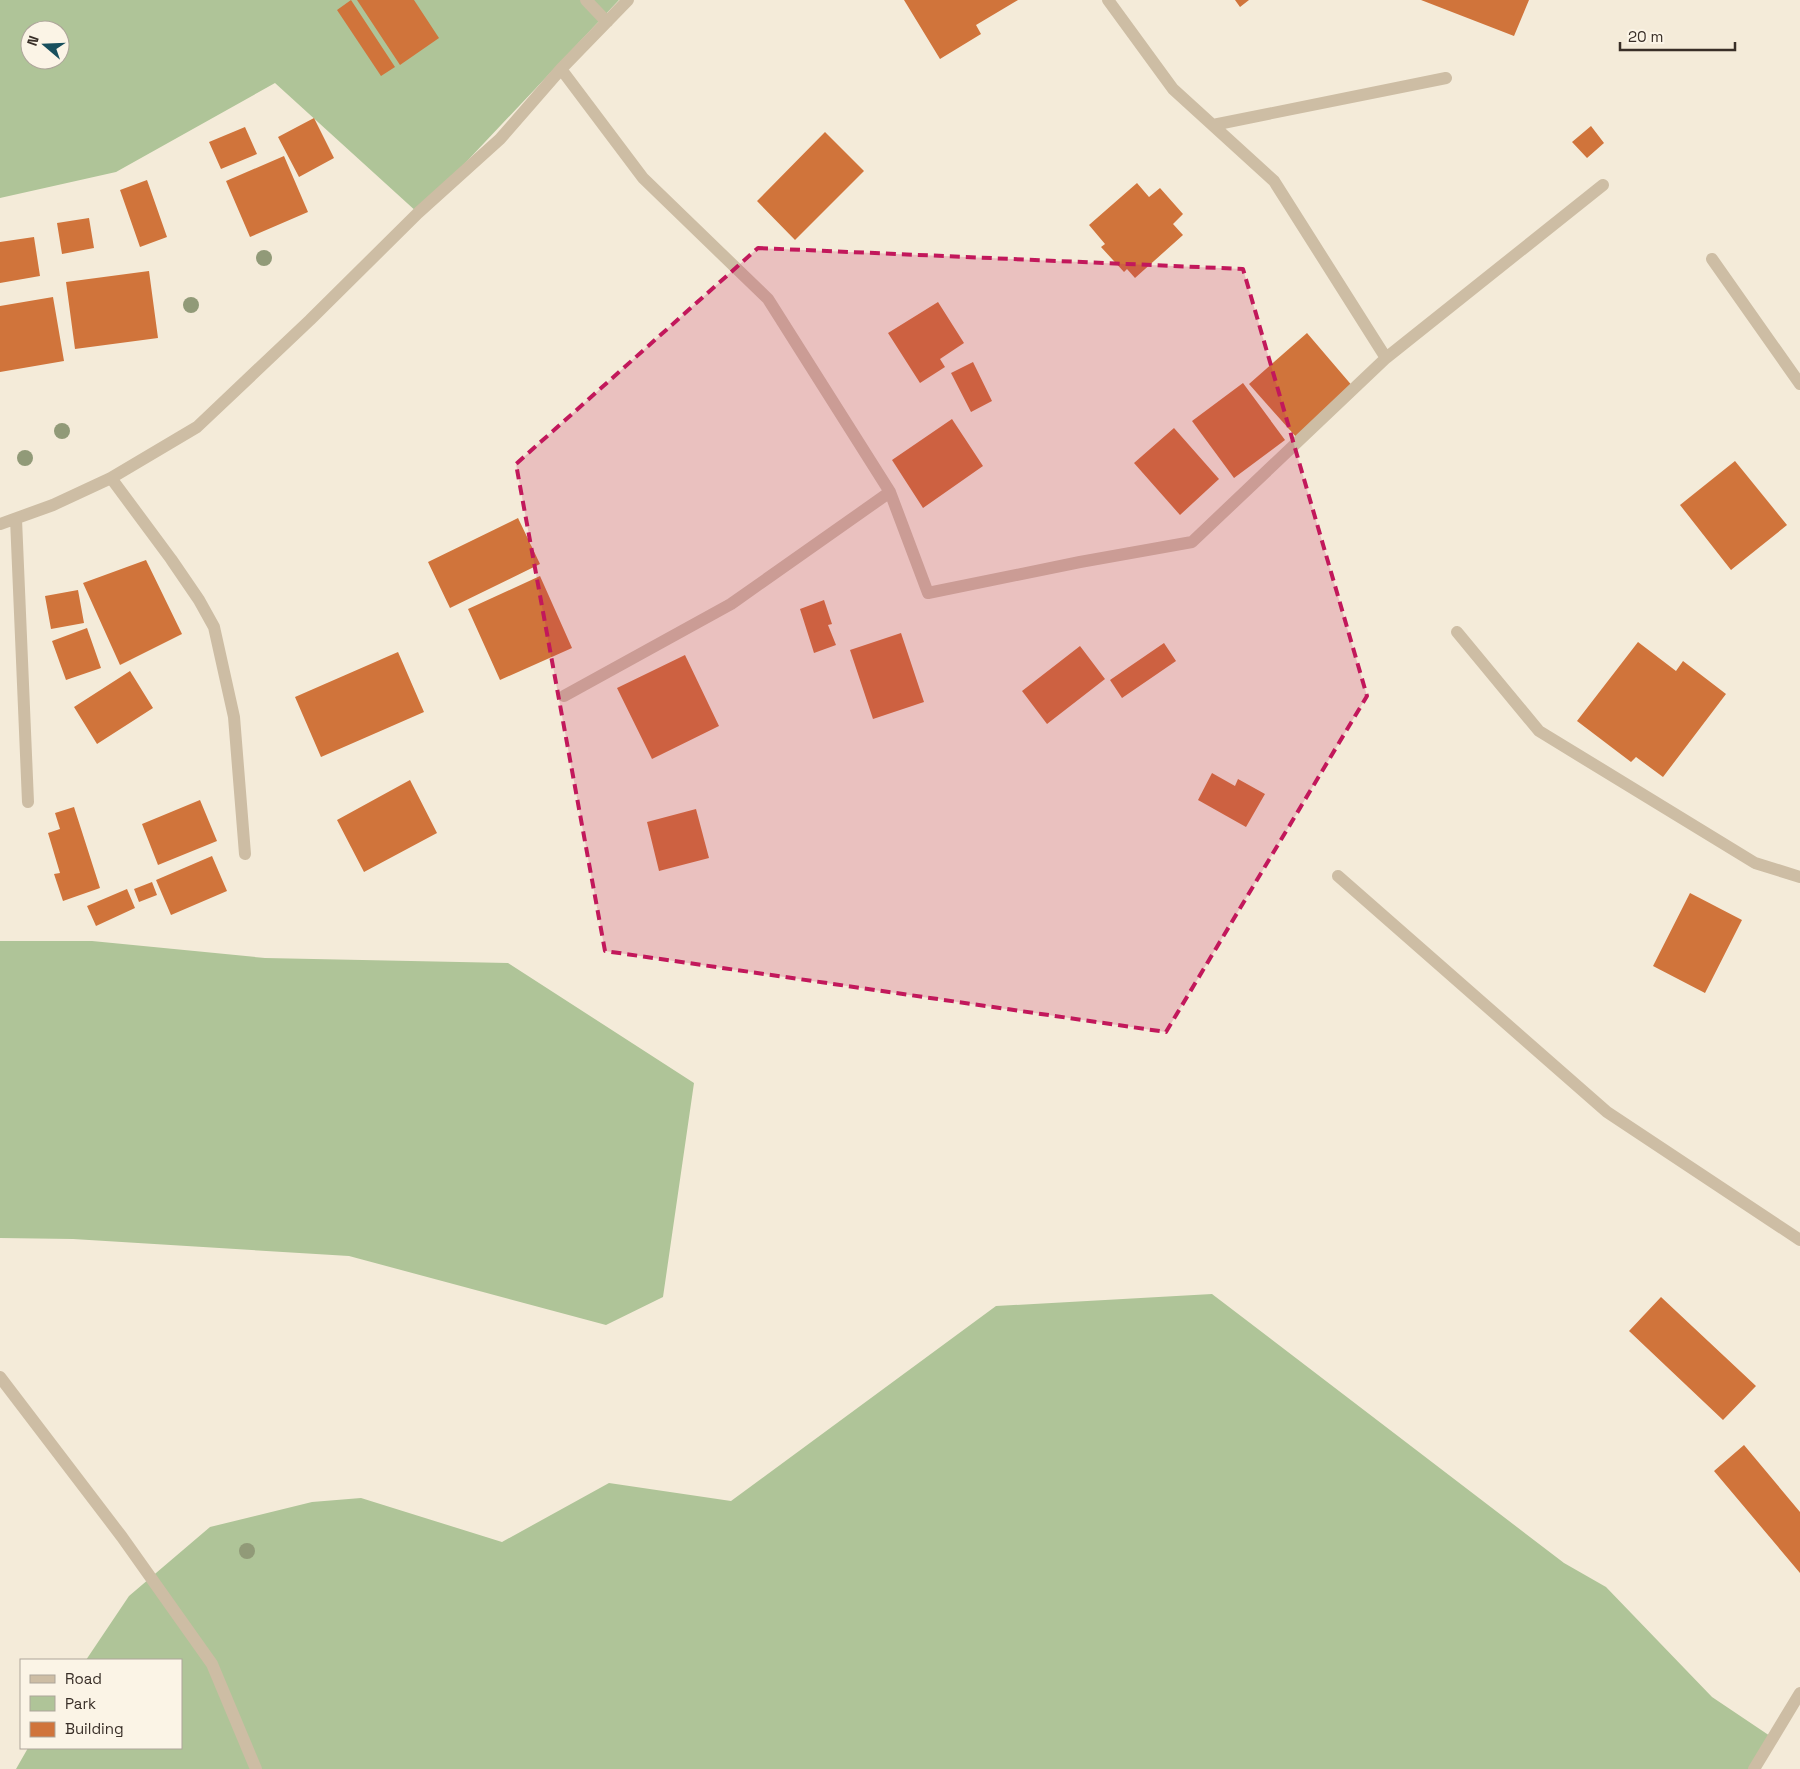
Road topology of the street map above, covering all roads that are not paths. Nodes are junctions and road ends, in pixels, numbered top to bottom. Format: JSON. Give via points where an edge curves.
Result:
{"nodes":[{"id":1,"x":586,"y":0,"type":"edge"},
{"id":2,"x":628,"y":0,"type":"edge"},
{"id":3,"x":1108,"y":0,"type":"edge"},
{"id":4,"x":607,"y":22,"type":"junction"},
{"id":5,"x":561,"y":69,"type":"junction"},
{"id":6,"x":1446,"y":78,"type":"dead end"},
{"id":7,"x":1213,"y":125,"type":"junction"},
{"id":8,"x":1603,"y":185,"type":"dead end"},
{"id":9,"x":1712,"y":259,"type":"dead end"},
{"id":10,"x":1386,"y":358,"type":"junction"},
{"id":11,"x":1800,"y":384,"type":"edge"},
{"id":12,"x":111,"y":478,"type":"junction"},
{"id":13,"x":890,"y":492,"type":"junction"},
{"id":14,"x":16,"y":519,"type":"junction"},
{"id":15,"x":0,"y":524,"type":"edge"},
{"id":16,"x":1458,"y":632,"type":"dead end"},
{"id":17,"x":564,"y":696,"type":"dead end"},
{"id":18,"x":28,"y":802,"type":"dead end"},
{"id":19,"x":245,"y":854,"type":"dead end"},
{"id":20,"x":1338,"y":876,"type":"dead end"},
{"id":21,"x":1800,"y":877,"type":"edge"},
{"id":22,"x":1800,"y":1240,"type":"edge"},
{"id":23,"x":0,"y":1377,"type":"edge"},
{"id":24,"x":1800,"y":1694,"type":"edge"},
{"id":25,"x":256,"y":1769,"type":"edge"},
{"id":26,"x":1754,"y":1769,"type":"edge"}],
"edges":[{"from":1,"to":4,"type":"street"},
{"from":2,"to":4,"type":"street"},
{"from":3,"to":7,"type":"street","via":[[1173,89]]},
{"from":4,"to":5,"type":"street"},
{"from":5,"to":12,"type":"street","via":[[500,139],[197,427]]},
{"from":5,"to":13,"type":"street","via":[[643,178],[768,299]]},
{"from":6,"to":7,"type":"street"},
{"from":7,"to":10,"type":"street","via":[[1274,181]]},
{"from":8,"to":10,"type":"street"},
{"from":9,"to":11,"type":"street"},
{"from":10,"to":13,"type":"street","via":[[1192,542],[928,593]]},
{"from":12,"to":14,"type":"street"},
{"from":12,"to":19,"type":"street","via":[[171,558],[214,627],[234,717]]},
{"from":13,"to":17,"type":"street","via":[[731,604]]},
{"from":14,"to":15,"type":"street"},
{"from":14,"to":18,"type":"street"},
{"from":16,"to":21,"type":"street","via":[[1538,731],[1755,863]]},
{"from":20,"to":22,"type":"street","via":[[1607,1112]]},
{"from":23,"to":25,"type":"street","via":[[122,1537],[212,1664]]},
{"from":24,"to":26,"type":"street"}]}
